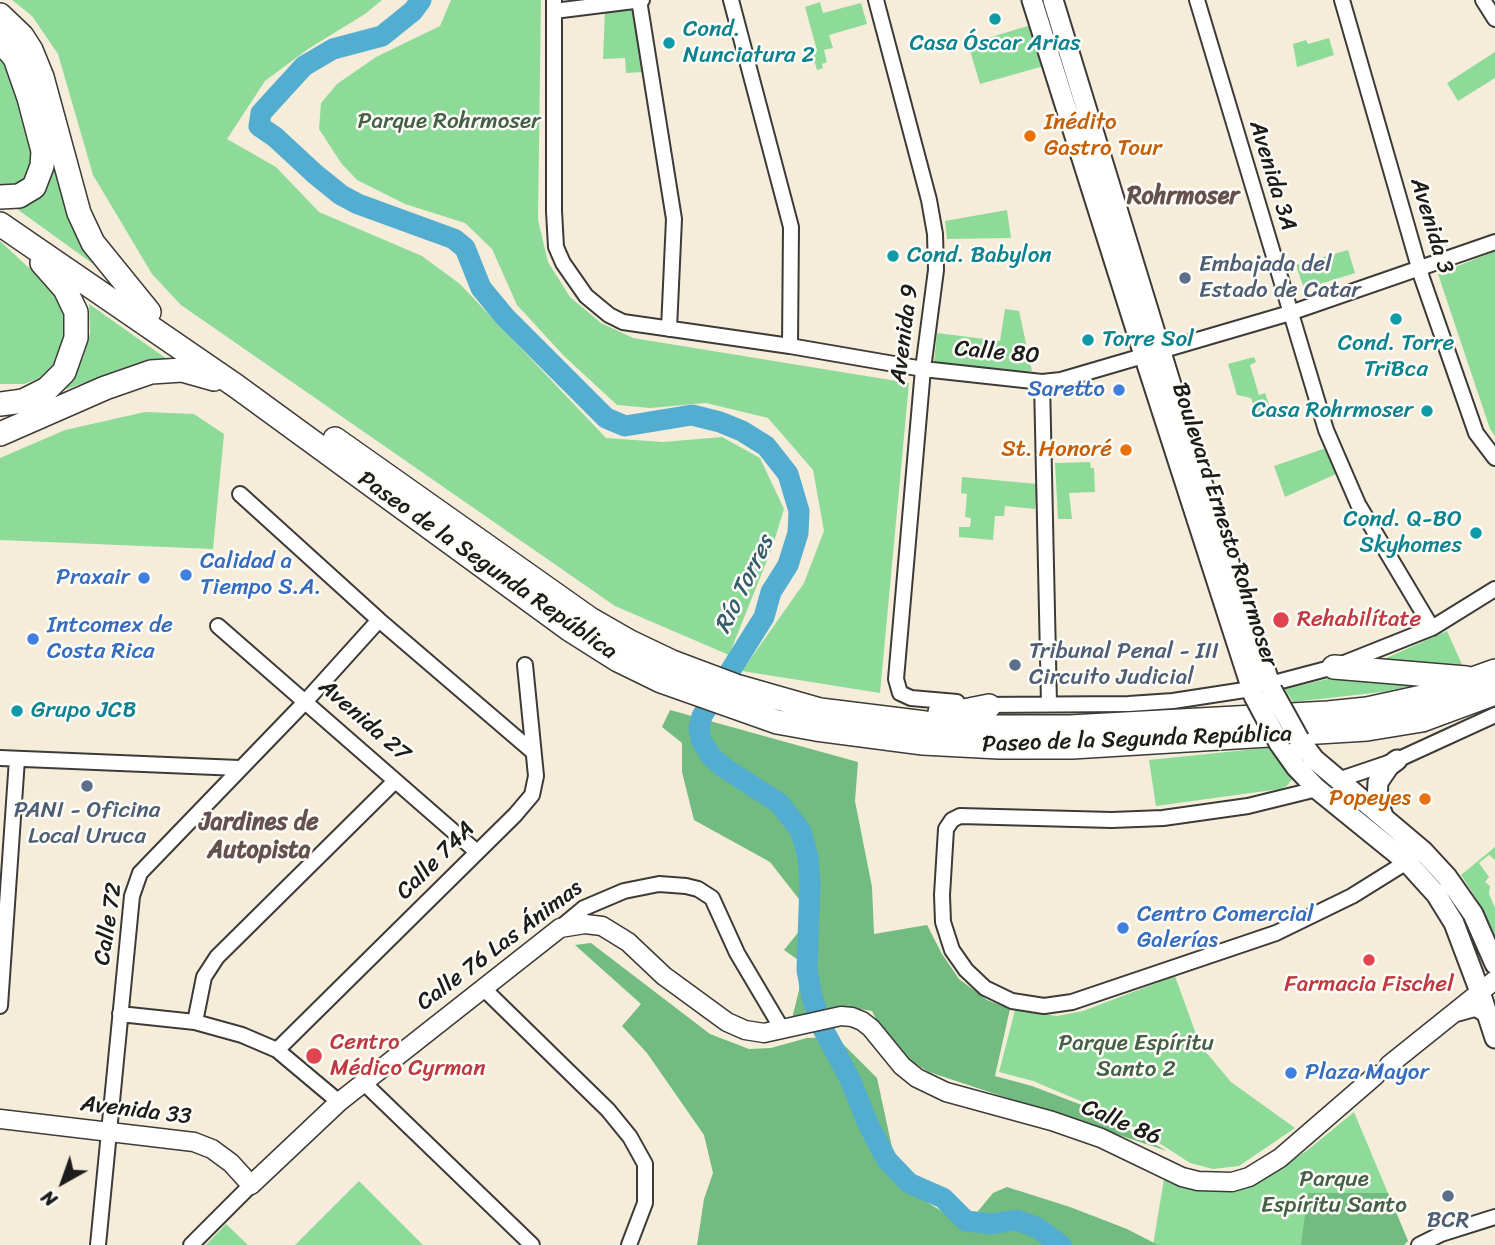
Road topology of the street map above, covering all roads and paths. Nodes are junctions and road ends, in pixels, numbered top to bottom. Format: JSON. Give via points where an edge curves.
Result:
{"nodes":[{"id":1,"x":640,"y":0,"type":"edge"},
{"id":2,"x":731,"y":0,"type":"edge"},
{"id":3,"x":876,"y":0,"type":"edge"},
{"id":4,"x":1032,"y":0,"type":"edge"},
{"id":5,"x":1053,"y":0,"type":"edge"},
{"id":6,"x":1342,"y":0,"type":"edge"},
{"id":7,"x":1483,"y":0,"type":"edge"},
{"id":8,"x":1200,"y":1,"type":"edge"},
{"id":9,"x":554,"y":5,"type":"edge"},
{"id":10,"x":0,"y":15,"type":"edge"},
{"id":11,"x":1495,"y":19,"type":"edge"},
{"id":12,"x":0,"y":40,"type":"edge"},
{"id":13,"x":0,"y":197,"type":"edge"},
{"id":14,"x":0,"y":210,"type":"edge"},
{"id":15,"x":0,"y":225,"type":"edge"},
{"id":16,"x":1495,"y":242,"type":"edge"},
{"id":17,"x":1420,"y":269,"type":"junction"},
{"id":18,"x":149,"y":312,"type":"junction"},
{"id":19,"x":1290,"y":313,"type":"junction"},
{"id":20,"x":669,"y":329,"type":"junction"},
{"id":21,"x":790,"y":346,"type":"junction"},
{"id":22,"x":1152,"y":353,"type":"junction"},
{"id":23,"x":923,"y":369,"type":"junction"},
{"id":24,"x":1042,"y":382,"type":"junction"},
{"id":25,"x":236,"y":386,"type":"junction"},
{"id":26,"x":0,"y":404,"type":"edge"},
{"id":27,"x":0,"y":434,"type":"edge"},
{"id":28,"x":1495,"y":458,"type":"edge"},
{"id":29,"x":240,"y":494,"type":"dead end"},
{"id":30,"x":1495,"y":589,"type":"edge"},
{"id":31,"x":379,"y":620,"type":"junction"},
{"id":32,"x":218,"y":626,"type":"dead end"},
{"id":33,"x":1432,"y":628,"type":"junction"},
{"id":34,"x":526,"y":665,"type":"dead end"},
{"id":35,"x":1334,"y":667,"type":"junction"},
{"id":36,"x":666,"y":672,"type":"junction"},
{"id":37,"x":1489,"y":681,"type":"edge"},
{"id":38,"x":1262,"y":690,"type":"junction"},
{"id":39,"x":734,"y":697,"type":"junction"},
{"id":40,"x":305,"y":702,"type":"junction"},
{"id":41,"x":1049,"y":704,"type":"junction"},
{"id":42,"x":989,"y":706,"type":"junction"},
{"id":43,"x":862,"y":715,"type":"junction"},
{"id":44,"x":1495,"y":715,"type":"edge"},
{"id":45,"x":1286,"y":743,"type":"junction"},
{"id":46,"x":532,"y":751,"type":"junction"},
{"id":47,"x":0,"y":758,"type":"edge"},
{"id":48,"x":17,"y":759,"type":"junction"},
{"id":49,"x":1396,"y":760,"type":"junction"},
{"id":50,"x":239,"y":768,"type":"junction"},
{"id":51,"x":1338,"y":780,"type":"junction"},
{"id":52,"x":395,"y":781,"type":"junction"},
{"id":53,"x":1317,"y":789,"type":"junction"},
{"id":54,"x":1385,"y":819,"type":"junction"},
{"id":55,"x":477,"y":852,"type":"junction"},
{"id":56,"x":1415,"y":856,"type":"junction"},
{"id":57,"x":560,"y":928,"type":"junction"},
{"id":58,"x":1495,"y":964,"type":"edge"},
{"id":59,"x":1488,"y":986,"type":"edge"},
{"id":60,"x":483,"y":988,"type":"junction"},
{"id":61,"x":0,"y":1006,"type":"edge"},
{"id":62,"x":1458,"y":1011,"type":"junction"},
{"id":63,"x":1487,"y":1013,"type":"junction"},
{"id":64,"x":120,"y":1014,"type":"junction"},
{"id":65,"x":195,"y":1022,"type":"junction"},
{"id":66,"x":782,"y":1029,"type":"junction"},
{"id":67,"x":1495,"y":1038,"type":"edge"},
{"id":68,"x":277,"y":1050,"type":"junction"},
{"id":69,"x":363,"y":1082,"type":"junction"},
{"id":70,"x":339,"y":1102,"type":"junction"},
{"id":71,"x":0,"y":1119,"type":"edge"},
{"id":72,"x":108,"y":1132,"type":"junction"},
{"id":73,"x":251,"y":1185,"type":"junction"},
{"id":74,"x":1495,"y":1217,"type":"edge"},
{"id":75,"x":1443,"y":1240,"type":"edge"},
{"id":76,"x":526,"y":1243,"type":"edge"},
{"id":77,"x":98,"y":1245,"type":"edge"},
{"id":78,"x":191,"y":1245,"type":"edge"},
{"id":79,"x":629,"y":1245,"type":"edge"},
{"id":80,"x":1419,"y":1245,"type":"edge"}],
"edges":[{"from":1,"to":9,"type":"street"},
{"from":1,"to":20,"type":"street","via":[[674,219]]},
{"from":2,"to":21,"type":"street","via":[[791,227]]},
{"from":3,"to":23,"type":"street","name":"Avenida 9","via":[[935,234],[936,270]]},
{"from":4,"to":22,"type":"main road","name":"Boulevard Ernesto Rohrmoser"},
{"from":5,"to":22,"type":"main road","name":"Boulevard Ernesto Rohrmoser"},
{"from":6,"to":17,"type":"street","name":"Avenida 3"},
{"from":7,"to":11,"type":"street"},
{"from":8,"to":19,"type":"street","name":"Avenida 3A"},
{"from":9,"to":20,"type":"street","name":"Calle 80","via":[[556,247],[576,284],[596,305],[623,322]]},
{"from":10,"to":18,"type":"highway","via":[[31,50],[79,213],[93,243]]},
{"from":12,"to":13,"type":"highway","via":[[15,58],[43,151],[34,187],[19,196]]},
{"from":14,"to":18,"type":"highway","name":"Paseo de la Segunda República"},
{"from":15,"to":25,"type":"highway","name":"Paseo de la Segunda República"},
{"from":15,"to":26,"type":"highway","via":[[48,268],[76,312],[76,338],[64,372],[47,389],[23,401]]},
{"from":16,"to":17,"type":"street","name":"Calle 80"},
{"from":17,"to":19,"type":"street","name":"Calle 80"},
{"from":17,"to":28,"type":"street","name":"Avenida 3","via":[[1476,433]]},
{"from":18,"to":36,"type":"highway","name":"Paseo de la Segunda República","via":[[590,619],[630,642]]},
{"from":19,"to":22,"type":"street","name":"Calle 80"},
{"from":19,"to":33,"type":"street","name":"Avenida 3A","via":[[1326,430],[1358,504]]},
{"from":20,"to":21,"type":"street","name":"Calle 80"},
{"from":21,"to":23,"type":"street","name":"Calle 80"},
{"from":22,"to":24,"type":"street","name":"Calle 80"},
{"from":22,"to":38,"type":"main road","name":"Boulevard Ernesto Rohrmoser"},
{"from":23,"to":24,"type":"street","name":"Calle 80"},
{"from":23,"to":42,"type":"street","name":"Avenida 9","via":[[896,679],[900,693],[911,698]]},
{"from":24,"to":41,"type":"street"},
{"from":25,"to":27,"type":"highway","via":[[181,370],[150,372]]},
{"from":25,"to":36,"type":"highway","name":"Paseo de la Segunda República","via":[[569,629],[618,660]]},
{"from":29,"to":31,"type":"street"},
{"from":30,"to":33,"type":"street"},
{"from":31,"to":40,"type":"street","name":"Calle 72"},
{"from":31,"to":46,"type":"street"},
{"from":32,"to":40,"type":"street","name":"Avenida 27"},
{"from":33,"to":35,"type":"street"},
{"from":34,"to":46,"type":"street","name":"Calle 74A"},
{"from":35,"to":37,"type":"highway"},
{"from":35,"to":38,"type":"street"},
{"from":36,"to":39,"type":"highway","name":"Paseo de la Segunda República"},
{"from":37,"to":39,"type":"highway","name":"Paseo de la Segunda República","via":[[1422,720],[1367,729],[1072,747],[923,743],[816,729],[777,722]]},
{"from":37,"to":43,"type":"highway","name":"Paseo de la Segunda República","via":[[1367,709],[1070,727],[925,723]]},
{"from":38,"to":41,"type":"street","via":[[1173,701]]},
{"from":38,"to":45,"type":"main road","name":"Boulevard Ernesto Rohrmoser","bridge":true},
{"from":39,"to":43,"type":"highway","name":"Paseo de la Segunda República"},
{"from":40,"to":50,"type":"street","name":"Calle 72"},
{"from":40,"to":52,"type":"street","name":"Avenida 27"},
{"from":41,"to":42,"type":"street"},
{"from":42,"to":43,"type":"highway"},
{"from":44,"to":49,"type":"street"},
{"from":45,"to":51,"type":"main road","name":"Boulevard Ernesto Rohrmoser","via":[[1314,758]]},
{"from":45,"to":53,"type":"main road","name":"Boulevard Ernesto Rohrmoser","via":[[1296,767]]},
{"from":46,"to":55,"type":"street","name":"Calle 74A","via":[[536,776],[532,795]]},
{"from":47,"to":48,"type":"street"},
{"from":48,"to":50,"type":"street"},
{"from":48,"to":61,"type":"street"},
{"from":49,"to":51,"type":"street"},
{"from":49,"to":54,"type":"main road","via":[[1378,782],[1377,801]]},
{"from":50,"to":64,"type":"street","name":"Calle 72","via":[[140,873],[132,896]]},
{"from":51,"to":54,"type":"main road","name":"Boulevard Ernesto Rohrmoser"},
{"from":52,"to":55,"type":"street","name":"Avenida 27"},
{"from":52,"to":65,"type":"street","via":[[218,957],[204,978]]},
{"from":53,"to":56,"type":"main road","name":"Boulevard Ernesto Rohrmoser"},
{"from":53,"to":56,"type":"street","via":[[1248,806],[1163,818],[960,816],[946,829],[942,895],[943,922],[952,950],[985,988],[1012,1001],[1044,1006],[1072,1002],[1276,933],[1352,896]]},
{"from":54,"to":56,"type":"main road","name":"Boulevard Ernesto Rohrmoser"},
{"from":55,"to":68,"type":"street","name":"Calle 74A"},
{"from":56,"to":58,"type":"main road","name":"Boulevard Ernesto Rohrmoser","via":[[1454,885],[1473,914]]},
{"from":56,"to":59,"type":"main road","name":"Boulevard Ernesto Rohrmoser"},
{"from":57,"to":60,"type":"street","name":"Calle 76 Las Ánimas"},
{"from":57,"to":66,"type":"street","via":[[585,923],[602,926],[727,1023],[764,1033]]},
{"from":57,"to":66,"type":"street","name":"Calle 76 Las Ánimas","via":[[584,908],[624,891],[659,884],[707,893]]},
{"from":59,"to":62,"type":"street","name":"Calle 86"},
{"from":59,"to":63,"type":"main road","name":"Boulevard Ernesto Rohrmoser"},
{"from":60,"to":69,"type":"street","name":"Calle 76 Las Ánimas"},
{"from":60,"to":79,"type":"street","via":[[630,1137],[645,1164],[645,1203]]},
{"from":62,"to":63,"type":"main road","via":[[1476,1006]]},
{"from":62,"to":66,"type":"street","name":"Calle 86","via":[[1280,1158],[1232,1182],[1182,1177],[1101,1138],[946,1092],[917,1078],[862,1021],[852,1017]]},
{"from":63,"to":67,"type":"main road","name":"Boulevard Ernesto Rohrmoser"},
{"from":64,"to":65,"type":"street"},
{"from":64,"to":72,"type":"street","name":"Calle 72"},
{"from":65,"to":68,"type":"street"},
{"from":68,"to":70,"type":"street"},
{"from":69,"to":70,"type":"street","name":"Calle 76 Las Ánimas"},
{"from":69,"to":76,"type":"street"},
{"from":70,"to":73,"type":"street","name":"Calle 76 Las Ánimas"},
{"from":71,"to":72,"type":"street","name":"Avenida 33"},
{"from":72,"to":73,"type":"street","name":"Avenida 33","via":[[194,1142],[231,1163]]},
{"from":72,"to":77,"type":"street","name":"Calle 72"},
{"from":73,"to":78,"type":"street","name":"Calle 76 Las Ánimas"},
{"from":74,"to":75,"type":"street"},
{"from":75,"to":80,"type":"street"}]}
